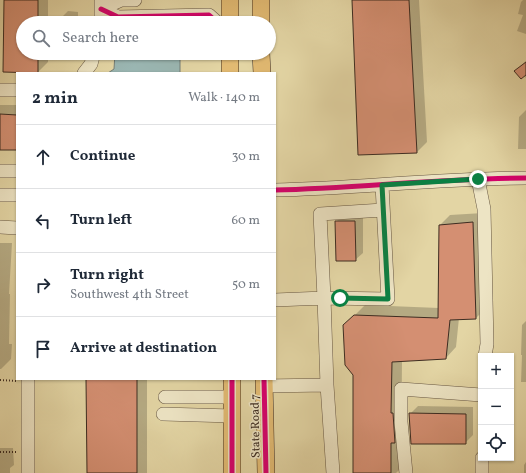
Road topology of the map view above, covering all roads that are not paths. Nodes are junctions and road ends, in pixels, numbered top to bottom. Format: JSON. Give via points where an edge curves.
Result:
{"nodes":[{"id":1,"x":134,"y":0,"type":"edge"},
{"id":2,"x":142,"y":0,"type":"edge"},
{"id":3,"x":230,"y":0,"type":"edge"},
{"id":4,"x":261,"y":0,"type":"edge"},
{"id":5,"x":101,"y":4,"type":"edge"},
{"id":6,"x":101,"y":16,"type":"edge"},
{"id":7,"x":117,"y":16,"type":"edge"},
{"id":8,"x":142,"y":16,"type":"edge"},
{"id":9,"x":230,"y":16,"type":"edge"},
{"id":10,"x":261,"y":16,"type":"edge"},
{"id":11,"x":92,"y":60,"type":"edge"},
{"id":12,"x":230,"y":60,"type":"edge"},
{"id":13,"x":262,"y":60,"type":"edge"},
{"id":14,"x":85,"y":72,"type":"edge"},
{"id":15,"x":230,"y":72,"type":"edge"},
{"id":16,"x":262,"y":72,"type":"edge"},
{"id":17,"x":0,"y":90,"type":"edge"},
{"id":18,"x":16,"y":90,"type":"edge"},
{"id":19,"x":0,"y":171,"type":"edge"},
{"id":20,"x":16,"y":171,"type":"edge"},
{"id":21,"x":526,"y":178,"type":"edge"},
{"id":22,"x":478,"y":179,"type":"junction"},
{"id":23,"x":382,"y":185,"type":"junction"},
{"id":24,"x":276,"y":190,"type":"edge"},
{"id":25,"x":0,"y":195,"type":"edge"},
{"id":26,"x":16,"y":196,"type":"edge"},
{"id":27,"x":383,"y":210,"type":"junction"},
{"id":28,"x":0,"y":228,"type":"edge"},
{"id":29,"x":16,"y":228,"type":"edge"},
{"id":30,"x":324,"y":298,"type":"junction"},
{"id":31,"x":276,"y":300,"type":"edge"},
{"id":32,"x":486,"y":353,"type":"edge"},
{"id":33,"x":28,"y":380,"type":"edge"},
{"id":34,"x":232,"y":380,"type":"edge"},
{"id":35,"x":264,"y":383,"type":"edge"},
{"id":36,"x":327,"y":385,"type":"junction"},
{"id":37,"x":478,"y":395,"type":"edge"},
{"id":38,"x":165,"y":397,"type":"dead end"},
{"id":39,"x":232,"y":397,"type":"junction"},
{"id":40,"x":163,"y":414,"type":"dead end"},
{"id":41,"x":232,"y":416,"type":"junction"},
{"id":42,"x":482,"y":461,"type":"edge"},
{"id":43,"x":28,"y":473,"type":"edge"},
{"id":44,"x":232,"y":473,"type":"edge"},
{"id":45,"x":266,"y":473,"type":"edge"},
{"id":46,"x":333,"y":473,"type":"edge"},
{"id":47,"x":406,"y":473,"type":"edge"},
{"id":48,"x":482,"y":473,"type":"edge"}],
"edges":[{"from":1,"to":5,"type":"street"},
{"from":2,"to":8,"type":"street"},
{"from":3,"to":9,"type":"main road"},
{"from":4,"to":10,"type":"main road"},
{"from":5,"to":6,"type":"street"},
{"from":5,"to":7,"type":"street"},
{"from":11,"to":14,"type":"street"},
{"from":12,"to":15,"type":"main road"},
{"from":13,"to":16,"type":"main road"},
{"from":17,"to":18,"type":"street"},
{"from":19,"to":20,"type":"street"},
{"from":21,"to":22,"type":"street"},
{"from":22,"to":23,"type":"street"},
{"from":22,"to":32,"type":"street","via":[[484,209]]},
{"from":23,"to":24,"type":"street"},
{"from":23,"to":27,"type":"street"},
{"from":25,"to":26,"type":"street"},
{"from":27,"to":30,"type":"street","via":[[320,214]]},
{"from":27,"to":30,"type":"street","via":[[388,299]]},
{"from":28,"to":29,"type":"street"},
{"from":30,"to":31,"type":"street"},
{"from":30,"to":36,"type":"street"},
{"from":33,"to":43,"type":"street"},
{"from":34,"to":39,"type":"main road","name":"State Road 7"},
{"from":35,"to":36,"type":"street"},
{"from":35,"to":45,"type":"main road","name":"State Road 7"},
{"from":36,"to":46,"type":"street"},
{"from":37,"to":47,"type":"street","via":[[401,389]]},
{"from":38,"to":39,"type":"street"},
{"from":39,"to":41,"type":"main road","name":"State Road 7"},
{"from":40,"to":41,"type":"street"},
{"from":41,"to":44,"type":"main road","name":"State Road 7"},
{"from":42,"to":48,"type":"street"}]}
